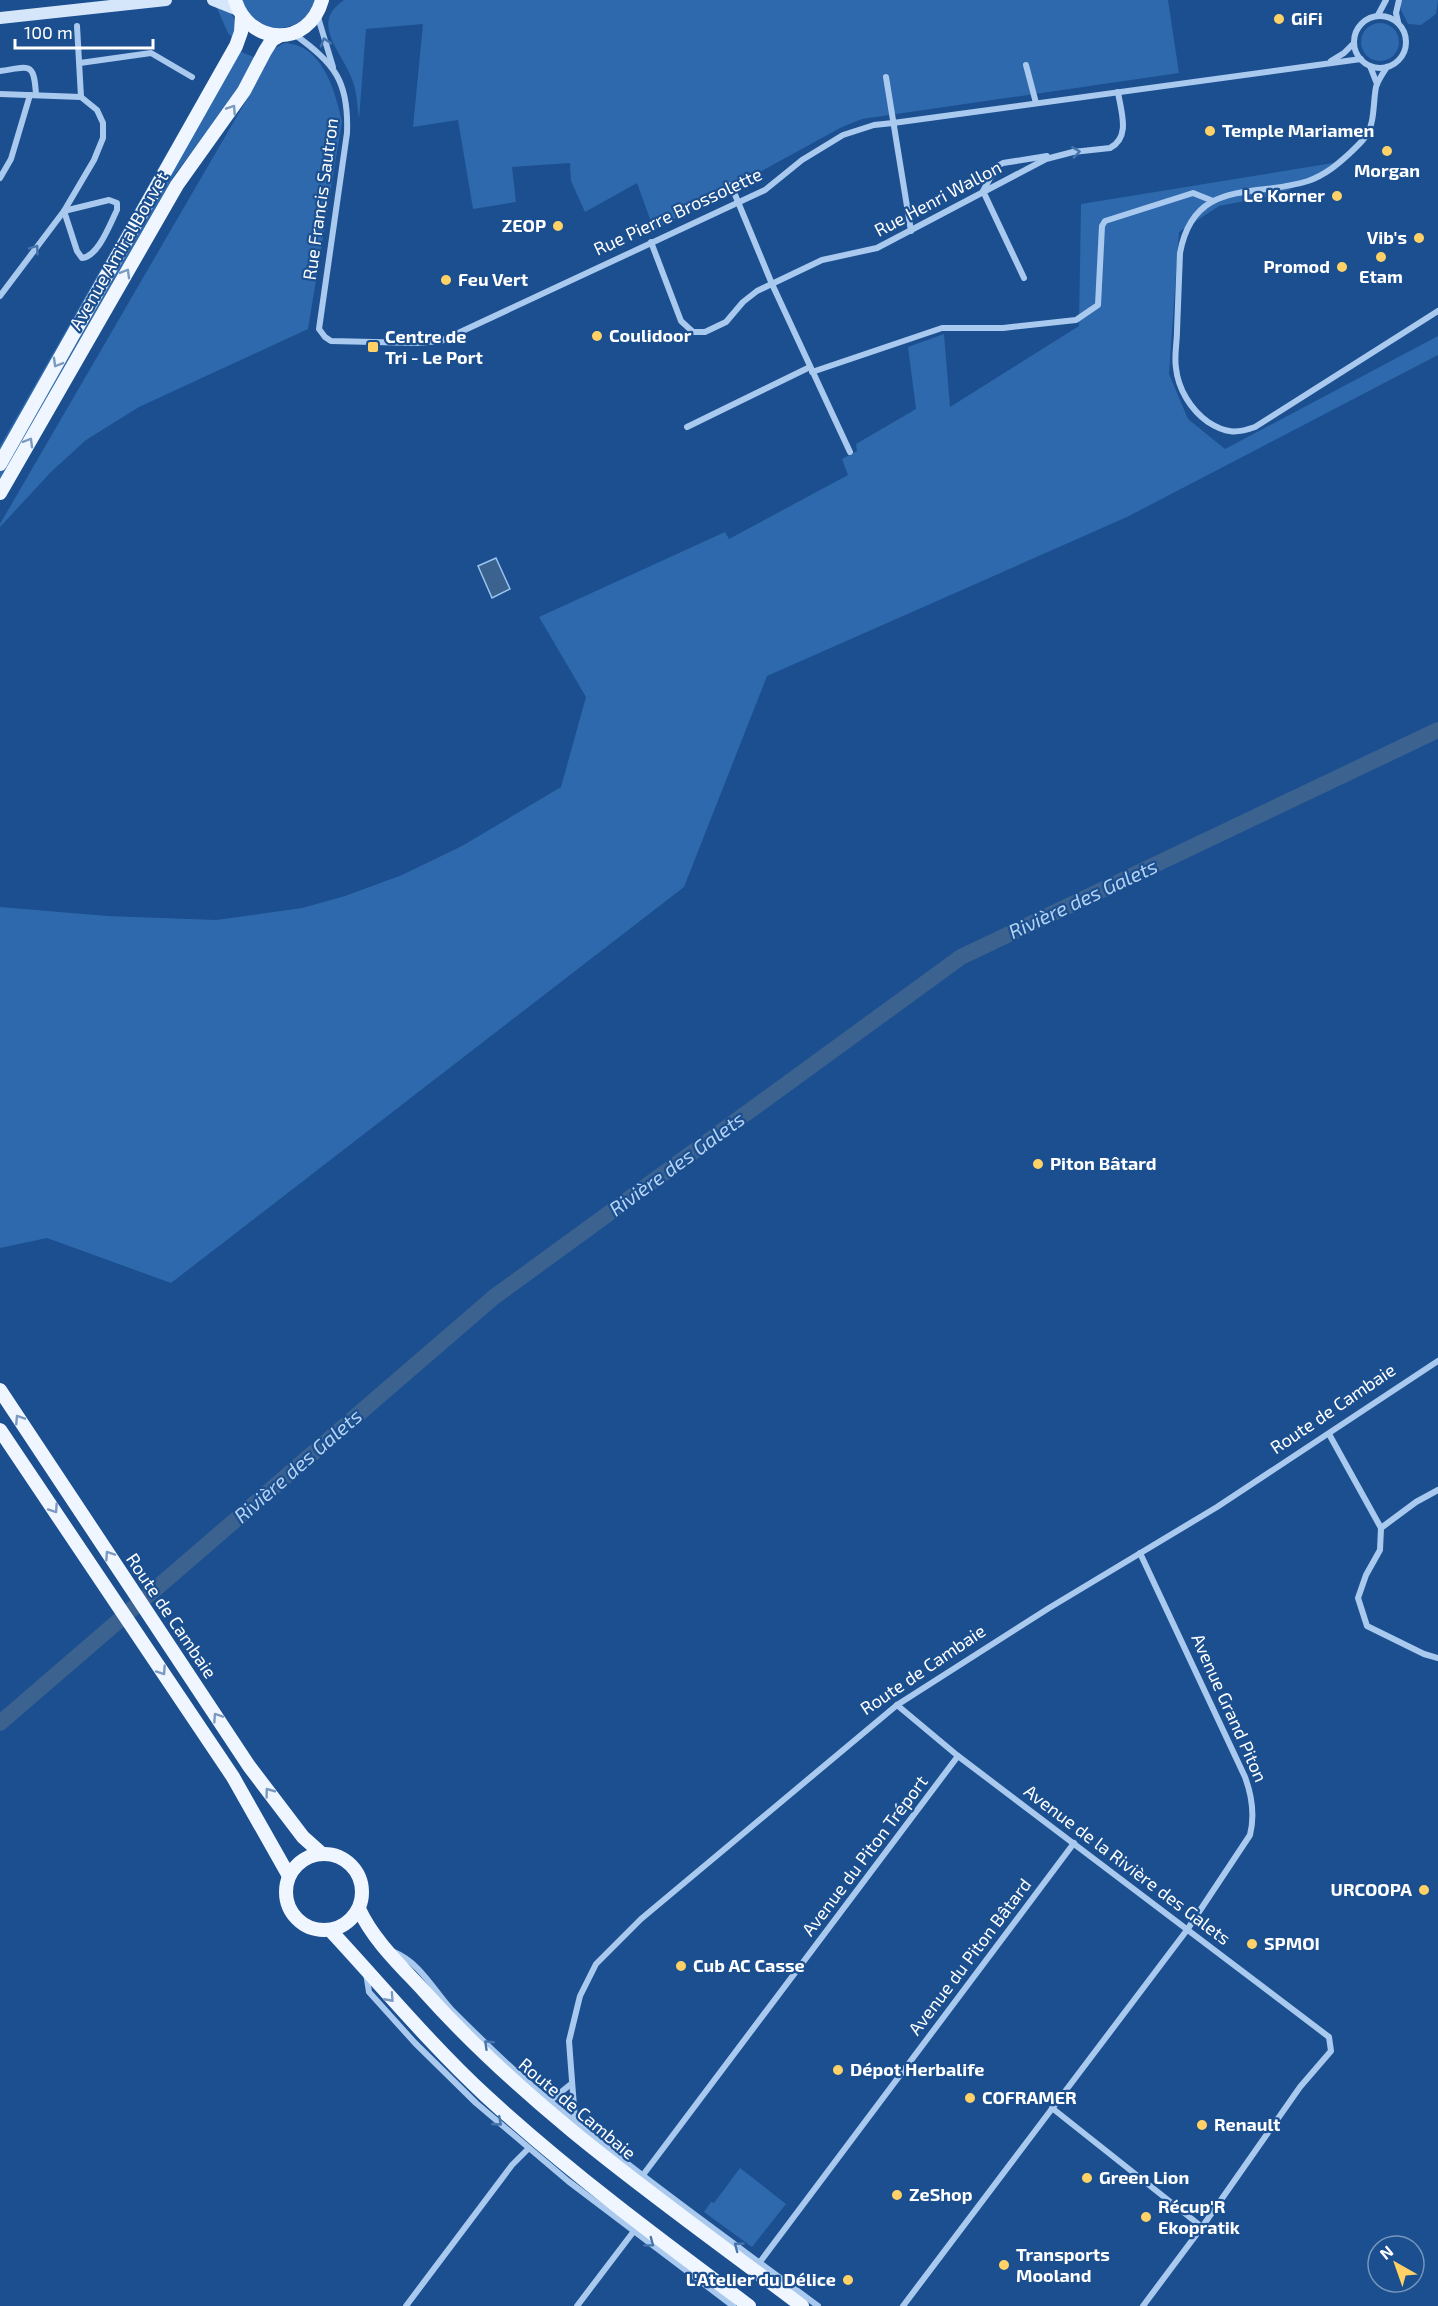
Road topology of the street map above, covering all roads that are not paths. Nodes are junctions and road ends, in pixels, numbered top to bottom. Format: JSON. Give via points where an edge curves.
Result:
{"nodes":[{"id":1,"x":166,"y":0,"type":"edge"},
{"id":2,"x":213,"y":0,"type":"edge"},
{"id":3,"x":1386,"y":0,"type":"edge"},
{"id":4,"x":1399,"y":0,"type":"edge"},
{"id":5,"x":321,"y":5,"type":"edge"},
{"id":6,"x":239,"y":9,"type":"edge"},
{"id":7,"x":1378,"y":15,"type":"junction"},
{"id":8,"x":0,"y":18,"type":"edge"},
{"id":9,"x":1398,"y":22,"type":"junction"},
{"id":10,"x":77,"y":26,"type":"dead end"},
{"id":11,"x":293,"y":33,"type":"junction"},
{"id":12,"x":279,"y":36,"type":"junction"},
{"id":13,"x":1354,"y":43,"type":"junction"},
{"id":14,"x":1360,"y":59,"type":"junction"},
{"id":15,"x":80,"y":63,"type":"junction"},
{"id":16,"x":1328,"y":63,"type":"junction"},
{"id":17,"x":1026,"y":65,"type":"dead end"},
{"id":18,"x":1370,"y":66,"type":"junction"},
{"id":19,"x":1388,"y":67,"type":"junction"},
{"id":20,"x":0,"y":71,"type":"edge"},
{"id":21,"x":334,"y":71,"type":"junction"},
{"id":22,"x":192,"y":77,"type":"dead end"},
{"id":23,"x":886,"y":77,"type":"dead end"},
{"id":24,"x":1377,"y":84,"type":"junction"},
{"id":25,"x":1118,"y":92,"type":"junction"},
{"id":26,"x":0,"y":94,"type":"edge"},
{"id":27,"x":33,"y":95,"type":"junction"},
{"id":28,"x":81,"y":97,"type":"junction"},
{"id":29,"x":1036,"y":104,"type":"junction"},
{"id":30,"x":893,"y":123,"type":"junction"},
{"id":31,"x":1058,"y":155,"type":"junction"},
{"id":32,"x":0,"y":178,"type":"edge"},
{"id":33,"x":731,"y":185,"type":"dead end"},
{"id":34,"x":983,"y":191,"type":"junction"},
{"id":35,"x":1213,"y":201,"type":"junction"},
{"id":36,"x":739,"y":202,"type":"junction"},
{"id":37,"x":64,"y":212,"type":"junction"},
{"id":38,"x":911,"y":231,"type":"junction"},
{"id":39,"x":651,"y":242,"type":"junction"},
{"id":40,"x":1024,"y":278,"type":"dead end"},
{"id":41,"x":772,"y":284,"type":"junction"},
{"id":42,"x":0,"y":297,"type":"edge"},
{"id":43,"x":1438,"y":311,"type":"edge"},
{"id":44,"x":321,"y":333,"type":"joint"},
{"id":45,"x":811,"y":369,"type":"junction"},
{"id":46,"x":687,"y":427,"type":"dead end"},
{"id":47,"x":850,"y":452,"type":"dead end"},
{"id":48,"x":0,"y":464,"type":"edge"},
{"id":49,"x":0,"y":492,"type":"edge"},
{"id":50,"x":1438,"y":1361,"type":"edge"},
{"id":51,"x":0,"y":1390,"type":"edge"},
{"id":52,"x":0,"y":1430,"type":"edge"},
{"id":53,"x":1329,"y":1434,"type":"junction"},
{"id":54,"x":1438,"y":1490,"type":"edge"},
{"id":55,"x":1381,"y":1528,"type":"junction"},
{"id":56,"x":1140,"y":1553,"type":"junction"},
{"id":57,"x":1438,"y":1658,"type":"edge"},
{"id":58,"x":897,"y":1705,"type":"junction"},
{"id":59,"x":958,"y":1756,"type":"junction"},
{"id":60,"x":1074,"y":1843,"type":"junction"},
{"id":61,"x":322,"y":1854,"type":"junction"},
{"id":62,"x":289,"y":1876,"type":"junction"},
{"id":63,"x":359,"y":1909,"type":"junction"},
{"id":64,"x":330,"y":1930,"type":"junction"},
{"id":65,"x":1186,"y":1930,"type":"junction"},
{"id":66,"x":388,"y":1950,"type":"junction"},
{"id":67,"x":365,"y":1970,"type":"junction"},
{"id":68,"x":571,"y":2084,"type":"junction"},
{"id":69,"x":550,"y":2101,"type":"junction"},
{"id":70,"x":1052,"y":2108,"type":"junction"},
{"id":71,"x":575,"y":2120,"type":"junction"},
{"id":72,"x":528,"y":2149,"type":"junction"},
{"id":73,"x":643,"y":2175,"type":"junction"},
{"id":74,"x":1202,"y":2227,"type":"junction"},
{"id":75,"x":634,"y":2231,"type":"junction"},
{"id":76,"x":760,"y":2262,"type":"junction"},
{"id":77,"x":406,"y":2306,"type":"edge"},
{"id":78,"x":577,"y":2306,"type":"edge"},
{"id":79,"x":733,"y":2306,"type":"edge"},
{"id":80,"x":749,"y":2306,"type":"edge"},
{"id":81,"x":802,"y":2306,"type":"edge"},
{"id":82,"x":818,"y":2306,"type":"edge"},
{"id":83,"x":903,"y":2306,"type":"edge"},
{"id":84,"x":1143,"y":2306,"type":"edge"}],
"edges":[{"from":1,"to":8,"type":"main road"},
{"from":2,"to":6,"type":"main road"},
{"from":3,"to":7,"type":"street"},
{"from":4,"to":9,"type":"street"},
{"from":5,"to":11,"type":"main road","via":[[311,22]]},
{"from":21,"to":5,"type":"street","one_way":true},
{"from":6,"to":12,"type":"main road","via":[[256,29]]},
{"from":6,"to":48,"type":"main road","name":"Avenue Amiral Bouvet","one_way":true,"via":[[242,32],[236,46]]},
{"from":7,"to":9,"type":"street"},
{"from":7,"to":13,"type":"street","via":[[1364,21]]},
{"from":9,"to":19,"type":"street","via":[[1407,44],[1401,59]]},
{"from":10,"to":15,"type":"street"},
{"from":11,"to":12,"type":"main road"},
{"from":11,"to":21,"type":"street","via":[[316,50]]},
{"from":49,"to":12,"type":"main road","name":"Avenue Amiral Bouvet","one_way":true,"via":[[177,185],[244,91],[272,40]]},
{"from":13,"to":14,"type":"street"},
{"from":13,"to":16,"type":"street"},
{"from":14,"to":16,"type":"street","name":"Rue Pierre Brossolette"},
{"from":14,"to":18,"type":"street"},
{"from":15,"to":22,"type":"street","via":[[148,53]]},
{"from":15,"to":28,"type":"street"},
{"from":16,"to":25,"type":"street","name":"Rue Pierre Brossolette"},
{"from":17,"to":29,"type":"street"},
{"from":18,"to":19,"type":"street"},
{"from":18,"to":24,"type":"street"},
{"from":19,"to":24,"type":"street"},
{"from":20,"to":27,"type":"street","via":[[32,70]]},
{"from":21,"to":44,"type":"street","name":"Rue Francis Sautron","via":[[345,91],[347,133],[319,321]]},
{"from":23,"to":30,"type":"street"},
{"from":24,"to":35,"type":"street","via":[[1367,135],[1327,173],[1294,184],[1233,192]]},
{"from":25,"to":29,"type":"street","name":"Rue Pierre Brossolette"},
{"from":31,"to":25,"type":"street","name":"Rue Henri Wallon","one_way":true,"via":[[1110,148],[1121,140]]},
{"from":26,"to":27,"type":"street"},
{"from":27,"to":28,"type":"street"},
{"from":27,"to":32,"type":"street","via":[[11,159]]},
{"from":28,"to":37,"type":"street","via":[[97,111],[103,123],[103,138]]},
{"from":29,"to":30,"type":"street","name":"Rue Pierre Brossolette"},
{"from":30,"to":36,"type":"street","name":"Rue Pierre Brossolette","via":[[843,135],[765,190]]},
{"from":30,"to":38,"type":"street"},
{"from":31,"to":34,"type":"street","name":"Rue Henri Wallon"},
{"from":31,"to":34,"type":"street","via":[[1003,162],[991,174]]},
{"from":33,"to":36,"type":"street"},
{"from":34,"to":38,"type":"street","name":"Rue Henri Wallon"},
{"from":34,"to":40,"type":"street"},
{"from":35,"to":43,"type":"street","via":[[1199,213],[1182,242],[1176,368],[1193,408],[1219,429],[1230,433],[1255,427]]},
{"from":35,"to":45,"type":"street","via":[[1193,193],[1105,221],[1098,305],[1076,320],[1003,328],[942,328]]},
{"from":36,"to":39,"type":"street","name":"Rue Pierre Brossolette"},
{"from":36,"to":41,"type":"street"},
{"from":37,"to":37,"type":"street","via":[[77,251],[82,258],[88,257],[95,252],[117,203],[109,200]]},
{"from":42,"to":37,"type":"street","one_way":true},
{"from":38,"to":41,"type":"street","name":"Rue Henri Wallon","via":[[868,252],[822,260]]},
{"from":39,"to":41,"type":"street","name":"Rue Henri Wallon","via":[[681,321],[693,332],[705,332],[726,322],[750,295]]},
{"from":39,"to":44,"type":"street","name":"Rue Pierre Brossolette","via":[[441,341],[331,341]]},
{"from":41,"to":45,"type":"street"},
{"from":45,"to":46,"type":"street"},
{"from":45,"to":47,"type":"street"},
{"from":50,"to":53,"type":"street","name":"Route de Cambaie"},
{"from":61,"to":51,"type":"main road","name":"Route de Cambaie","one_way":true,"via":[[303,1837],[249,1766]]},
{"from":52,"to":62,"type":"main road","one_way":true,"via":[[233,1777]]},
{"from":53,"to":55,"type":"street"},
{"from":53,"to":56,"type":"street","name":"Route de Cambaie"},
{"from":54,"to":55,"type":"street"},
{"from":55,"to":57,"type":"street","via":[[1380,1550],[1358,1598],[1367,1626]]},
{"from":56,"to":58,"type":"street","name":"Route de Cambaie"},
{"from":56,"to":65,"type":"street","name":"Avenue Grand Piton","via":[[1251,1794],[1250,1835]]},
{"from":58,"to":59,"type":"street","name":"Avenue de la Rivière des Galets"},
{"from":58,"to":68,"type":"street","name":"Route de Cambaie","via":[[641,1919],[596,1964],[580,1996],[569,2041]]},
{"from":59,"to":60,"type":"street","name":"Avenue de la Rivière des Galets"},
{"from":59,"to":73,"type":"street","name":"Avenue du Piton Tréport"},
{"from":60,"to":65,"type":"street","name":"Avenue de la Rivière des Galets"},
{"from":60,"to":76,"type":"street","name":"Avenue du Piton Bâtard"},
{"from":61,"to":62,"type":"main road","via":[[302,1861]]},
{"from":61,"to":63,"type":"main road","name":"Route de Cambaie","via":[[334,1855],[354,1868],[362,1890]]},
{"from":62,"to":64,"type":"main road","via":[[286,1899],[297,1920],[313,1929]]},
{"from":63,"to":64,"type":"main road","via":[[347,1923]]},
{"from":63,"to":66,"type":"main road","name":"Route de Cambaie"},
{"from":64,"to":67,"type":"main road"},
{"from":65,"to":70,"type":"street","name":"Avenue Grand Piton"},
{"from":65,"to":74,"type":"street","name":"Avenue de la Rivière des Galets","via":[[1329,2037],[1331,2051],[1300,2088]]},
{"from":69,"to":66,"type":"street","one_way":true,"via":[[452,2009],[409,1959]]},
{"from":66,"to":81,"type":"main road","name":"Route de Cambaie","via":[[444,2013],[536,2101]]},
{"from":67,"to":72,"type":"street","one_way":true,"via":[[369,1992],[415,2043]]},
{"from":67,"to":80,"type":"main road","one_way":true,"via":[[425,2036],[559,2161]]},
{"from":68,"to":69,"type":"street"},
{"from":68,"to":71,"type":"street","name":"Route de Cambaie"},
{"from":69,"to":71,"type":"street"},
{"from":70,"to":74,"type":"street"},
{"from":70,"to":83,"type":"street","name":"Avenue Grand Piton"},
{"from":71,"to":73,"type":"street"},
{"from":72,"to":75,"type":"street"},
{"from":72,"to":77,"type":"street"},
{"from":76,"to":73,"type":"street","one_way":true},
{"from":74,"to":84,"type":"street","name":"Avenue de la Rivière des Galets"},
{"from":75,"to":78,"type":"street"},
{"from":75,"to":79,"type":"street","one_way":true},
{"from":76,"to":82,"type":"street"}]}
